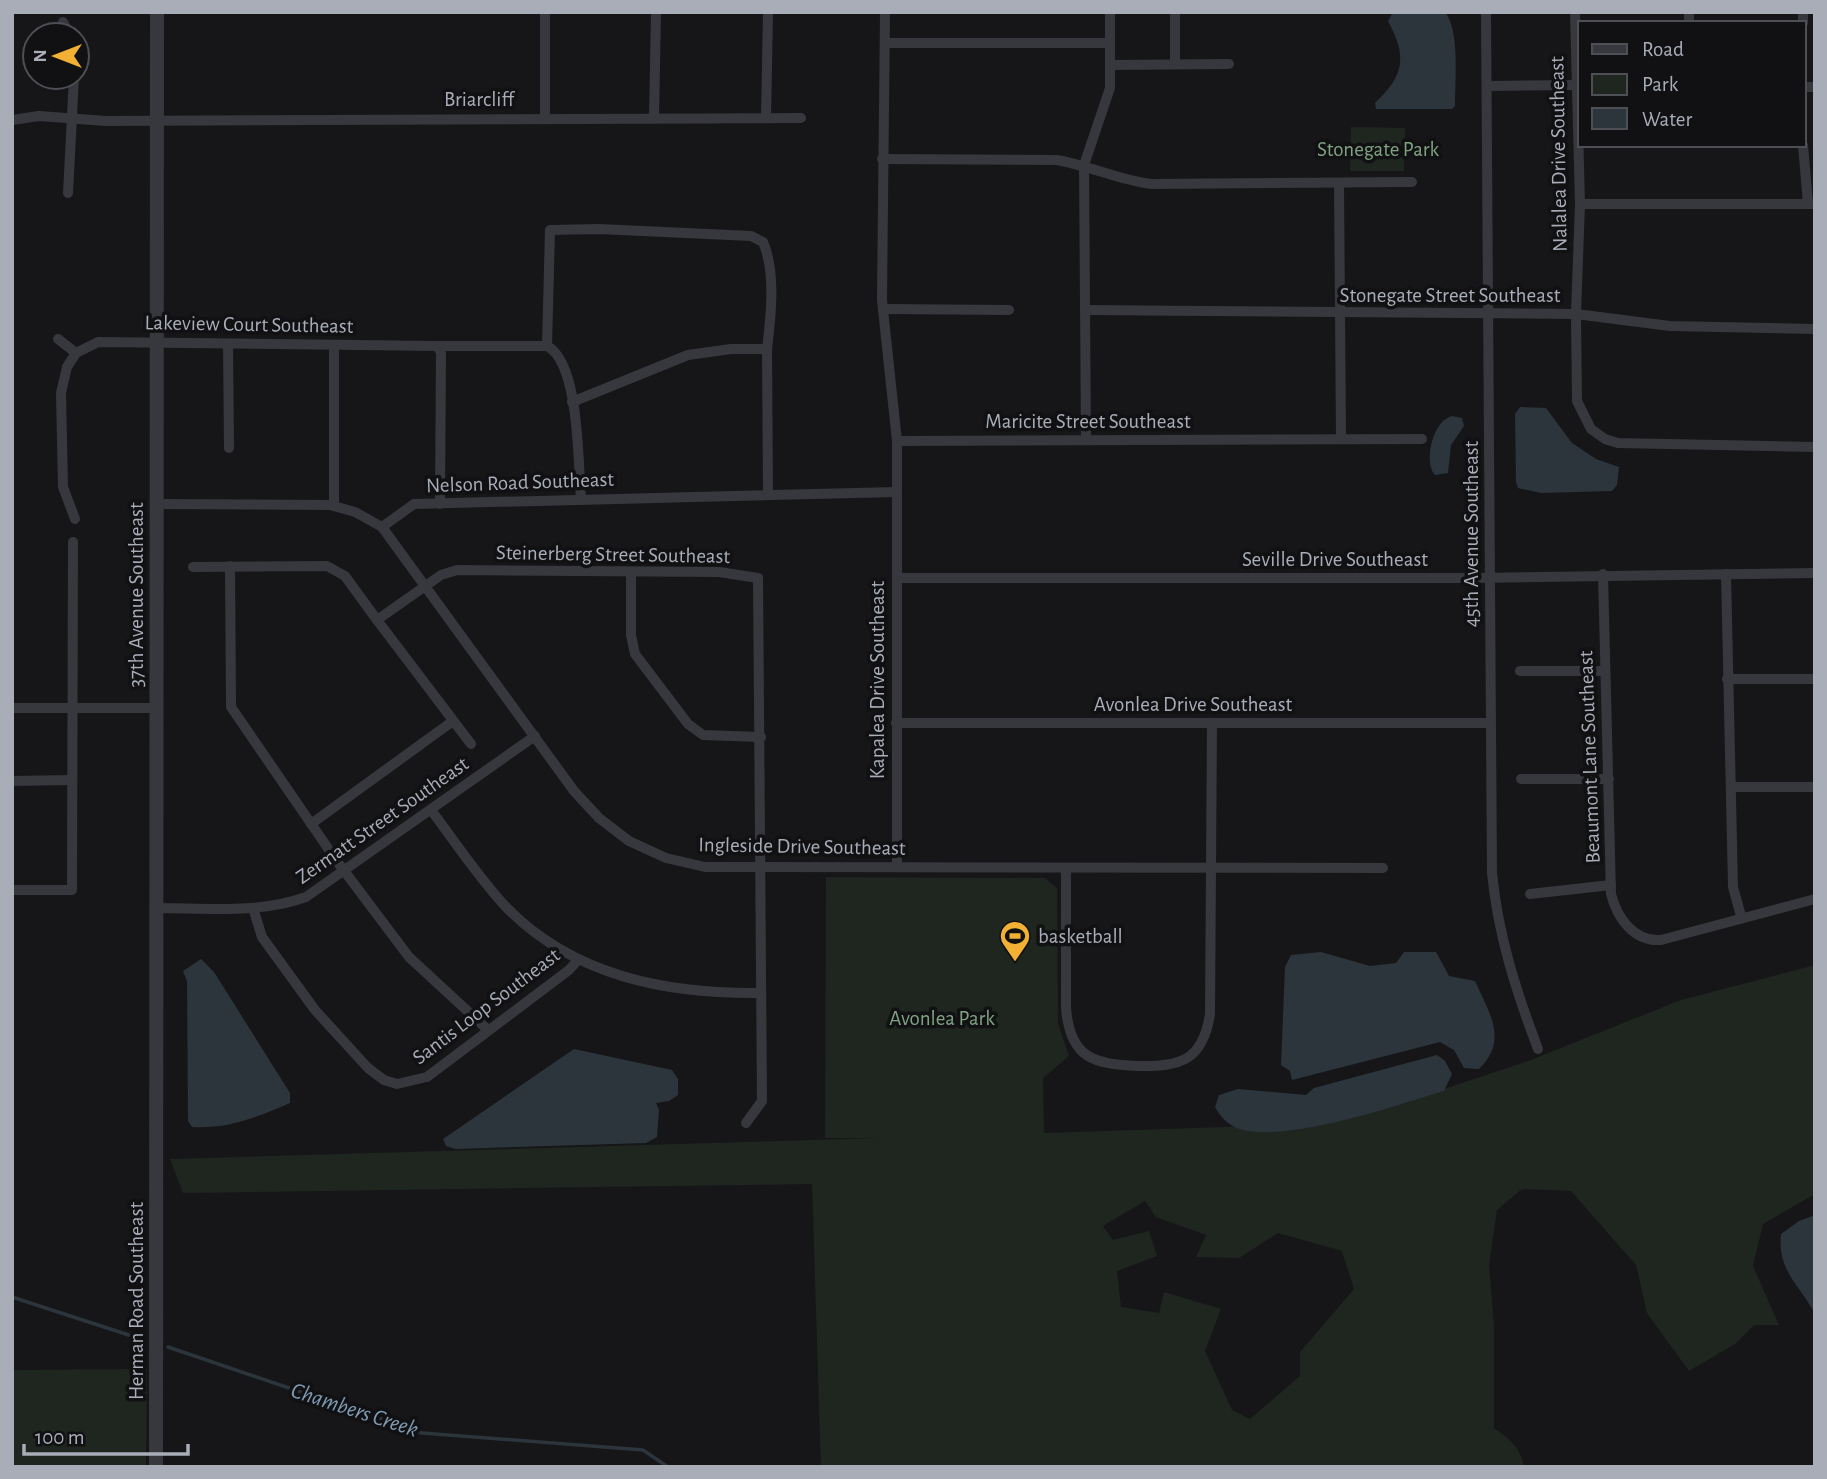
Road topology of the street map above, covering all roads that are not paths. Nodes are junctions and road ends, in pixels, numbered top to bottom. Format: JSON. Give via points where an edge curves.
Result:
{"nodes":[{"id":1,"x":157,"y":12,"type":"edge"},
{"id":2,"x":545,"y":12,"type":"edge"},
{"id":3,"x":656,"y":12,"type":"edge"},
{"id":4,"x":768,"y":12,"type":"edge"},
{"id":5,"x":885,"y":12,"type":"edge"},
{"id":6,"x":1110,"y":12,"type":"edge"},
{"id":7,"x":1175,"y":12,"type":"edge"},
{"id":8,"x":1486,"y":12,"type":"edge"},
{"id":9,"x":1575,"y":12,"type":"edge"},
{"id":10,"x":885,"y":43,"type":"junction"},
{"id":11,"x":1110,"y":43,"type":"junction"},
{"id":12,"x":1175,"y":64,"type":"junction"},
{"id":13,"x":1229,"y":64,"type":"dead end"},
{"id":14,"x":1110,"y":65,"type":"junction"},
{"id":15,"x":1578,"y":85,"type":"edge"},
{"id":16,"x":1489,"y":86,"type":"junction"},
{"id":17,"x":73,"y":91,"type":"edge"},
{"id":18,"x":72,"y":118,"type":"junction"},
{"id":19,"x":545,"y":118,"type":"junction"},
{"id":20,"x":654,"y":118,"type":"junction"},
{"id":21,"x":766,"y":118,"type":"junction"},
{"id":22,"x":802,"y":118,"type":"dead end"},
{"id":23,"x":157,"y":119,"type":"junction"},
{"id":24,"x":12,"y":120,"type":"edge"},
{"id":25,"x":1579,"y":147,"type":"edge"},
{"id":26,"x":1803,"y":147,"type":"edge"},
{"id":27,"x":882,"y":159,"type":"junction"},
{"id":28,"x":1084,"y":165,"type":"junction"},
{"id":29,"x":1412,"y":182,"type":"dead end"},
{"id":30,"x":1339,"y":183,"type":"junction"},
{"id":31,"x":68,"y":193,"type":"dead end"},
{"id":32,"x":1580,"y":204,"type":"junction"},
{"id":33,"x":1811,"y":204,"type":"edge"},
{"id":34,"x":883,"y":304,"type":"junction"},
{"id":35,"x":1009,"y":310,"type":"dead end"},
{"id":36,"x":1085,"y":310,"type":"junction"},
{"id":37,"x":1339,"y":314,"type":"junction"},
{"id":38,"x":1576,"y":314,"type":"junction"},
{"id":39,"x":1489,"y":316,"type":"junction"},
{"id":40,"x":1815,"y":329,"type":"edge"},
{"id":41,"x":58,"y":339,"type":"dead end"},
{"id":42,"x":157,"y":342,"type":"junction"},
{"id":43,"x":228,"y":344,"type":"junction"},
{"id":44,"x":334,"y":345,"type":"junction"},
{"id":45,"x":437,"y":346,"type":"junction"},
{"id":46,"x":547,"y":346,"type":"junction"},
{"id":47,"x":767,"y":349,"type":"junction"},
{"id":48,"x":76,"y":353,"type":"junction"},
{"id":49,"x":572,"y":402,"type":"junction"},
{"id":50,"x":1341,"y":439,"type":"junction"},
{"id":51,"x":1422,"y":439,"type":"dead end"},
{"id":52,"x":1086,"y":440,"type":"junction"},
{"id":53,"x":897,"y":441,"type":"junction"},
{"id":54,"x":1815,"y":447,"type":"edge"},
{"id":55,"x":229,"y":448,"type":"dead end"},
{"id":56,"x":897,"y":492,"type":"junction"},
{"id":57,"x":768,"y":495,"type":"junction"},
{"id":58,"x":581,"y":500,"type":"junction"},
{"id":59,"x":157,"y":504,"type":"junction"},
{"id":60,"x":440,"y":504,"type":"junction"},
{"id":61,"x":334,"y":506,"type":"junction"},
{"id":62,"x":75,"y":519,"type":"dead end"},
{"id":63,"x":382,"y":527,"type":"junction"},
{"id":64,"x":73,"y":542,"type":"dead end"},
{"id":65,"x":193,"y":566,"type":"dead end"},
{"id":66,"x":230,"y":566,"type":"junction"},
{"id":67,"x":631,"y":573,"type":"junction"},
{"id":68,"x":1815,"y":573,"type":"edge"},
{"id":69,"x":1726,"y":574,"type":"junction"},
{"id":70,"x":1603,"y":575,"type":"junction"},
{"id":71,"x":1491,"y":578,"type":"junction"},
{"id":72,"x":897,"y":579,"type":"junction"},
{"id":73,"x":426,"y":587,"type":"junction"},
{"id":74,"x":377,"y":620,"type":"junction"},
{"id":75,"x":1520,"y":671,"type":"dead end"},
{"id":76,"x":1605,"y":671,"type":"junction"},
{"id":77,"x":1727,"y":679,"type":"junction"},
{"id":78,"x":1815,"y":679,"type":"edge"},
{"id":79,"x":12,"y":708,"type":"edge"},
{"id":80,"x":73,"y":708,"type":"junction"},
{"id":81,"x":157,"y":708,"type":"junction"},
{"id":82,"x":453,"y":721,"type":"junction"},
{"id":83,"x":896,"y":723,"type":"junction"},
{"id":84,"x":1490,"y":723,"type":"junction"},
{"id":85,"x":1212,"y":724,"type":"junction"},
{"id":86,"x":535,"y":736,"type":"junction"},
{"id":87,"x":761,"y":737,"type":"junction"},
{"id":88,"x":471,"y":744,"type":"dead end"},
{"id":89,"x":1521,"y":779,"type":"dead end"},
{"id":90,"x":1609,"y":779,"type":"junction"},
{"id":91,"x":12,"y":780,"type":"edge"},
{"id":92,"x":72,"y":780,"type":"junction"},
{"id":93,"x":1731,"y":787,"type":"junction"},
{"id":94,"x":1815,"y":787,"type":"edge"},
{"id":95,"x":431,"y":810,"type":"junction"},
{"id":96,"x":311,"y":824,"type":"junction"},
{"id":97,"x":762,"y":867,"type":"junction"},
{"id":98,"x":897,"y":867,"type":"junction"},
{"id":99,"x":1066,"y":868,"type":"junction"},
{"id":100,"x":1212,"y":868,"type":"junction"},
{"id":101,"x":1383,"y":868,"type":"dead end"},
{"id":102,"x":345,"y":873,"type":"junction"},
{"id":103,"x":1611,"y":886,"type":"junction"},
{"id":104,"x":12,"y":890,"type":"edge"},
{"id":105,"x":1530,"y":894,"type":"dead end"},
{"id":106,"x":1815,"y":899,"type":"edge"},
{"id":107,"x":157,"y":908,"type":"junction"},
{"id":108,"x":253,"y":908,"type":"junction"},
{"id":109,"x":1741,"y":916,"type":"junction"},
{"id":110,"x":578,"y":960,"type":"junction"},
{"id":111,"x":761,"y":993,"type":"junction"},
{"id":112,"x":487,"y":1029,"type":"junction"},
{"id":113,"x":1538,"y":1049,"type":"dead end"},
{"id":114,"x":746,"y":1123,"type":"dead end"},
{"id":115,"x":158,"y":1178,"type":"joint"},
{"id":116,"x":156,"y":1467,"type":"edge"}],
"edges":[{"from":1,"to":23,"type":"street","name":"37th Avenue Southeast"},
{"from":2,"to":19,"type":"street"},
{"from":3,"to":20,"type":"street"},
{"from":4,"to":21,"type":"street"},
{"from":5,"to":10,"type":"street"},
{"from":6,"to":11,"type":"street"},
{"from":7,"to":12,"type":"street"},
{"from":8,"to":16,"type":"street","name":"45th Avenue Southeast"},
{"from":9,"to":15,"type":"street","name":"Nalalea Drive Southeast"},
{"from":10,"to":11,"type":"street"},
{"from":10,"to":27,"type":"street"},
{"from":11,"to":14,"type":"street"},
{"from":12,"to":13,"type":"street"},
{"from":12,"to":14,"type":"street"},
{"from":14,"to":28,"type":"street","via":[[1110,88]]},
{"from":15,"to":16,"type":"street"},
{"from":16,"to":39,"type":"street","name":"45th Avenue Southeast"},
{"from":17,"to":18,"type":"street"},
{"from":18,"to":23,"type":"street","name":"Briarcliff"},
{"from":18,"to":24,"type":"street","name":"Briarcliff"},
{"from":18,"to":31,"type":"street"},
{"from":19,"to":20,"type":"street","name":"Briarcliff"},
{"from":19,"to":23,"type":"street","name":"Briarcliff"},
{"from":20,"to":21,"type":"street","name":"Briarcliff"},
{"from":21,"to":22,"type":"street","name":"Briarcliff"},
{"from":23,"to":42,"type":"street","name":"37th Avenue Southeast"},
{"from":25,"to":32,"type":"street","name":"Nalalea Drive Southeast"},
{"from":26,"to":33,"type":"street"},
{"from":27,"to":28,"type":"street","via":[[1057,159]]},
{"from":27,"to":34,"type":"street"},
{"from":28,"to":30,"type":"street","via":[[1124,181],[1152,184]]},
{"from":28,"to":36,"type":"street"},
{"from":29,"to":30,"type":"street"},
{"from":30,"to":37,"type":"street"},
{"from":32,"to":33,"type":"street"},
{"from":32,"to":38,"type":"street","name":"Nalalea Drive Southeast"},
{"from":34,"to":35,"type":"street"},
{"from":34,"to":53,"type":"street"},
{"from":36,"to":37,"type":"street","name":"Stonegate Street Southeast"},
{"from":36,"to":52,"type":"street"},
{"from":37,"to":39,"type":"street","name":"Stonegate Street Southeast"},
{"from":37,"to":50,"type":"street"},
{"from":38,"to":39,"type":"street","name":"Stonegate Street Southeast"},
{"from":38,"to":40,"type":"street","name":"Stonegate Street Southeast","via":[[1670,326]]},
{"from":38,"to":54,"type":"street","name":"Nalalea Drive Southeast","via":[[1577,401],[1584,419],[1598,435],[1618,443]]},
{"from":39,"to":71,"type":"street","name":"45th Avenue Southeast"},
{"from":41,"to":48,"type":"street"},
{"from":42,"to":43,"type":"street","name":"Lakeview Court Southeast"},
{"from":42,"to":48,"type":"street","name":"Lakeview Court Southeast","via":[[98,342]]},
{"from":42,"to":59,"type":"street","name":"37th Avenue Southeast"},
{"from":43,"to":44,"type":"street","name":"Lakeview Court Southeast"},
{"from":43,"to":55,"type":"street"},
{"from":44,"to":45,"type":"street","name":"Lakeview Court Southeast"},
{"from":44,"to":61,"type":"street"},
{"from":45,"to":46,"type":"street","name":"Lakeview Court Southeast"},
{"from":45,"to":60,"type":"street","via":[[441,352]]},
{"from":46,"to":47,"type":"street","via":[[550,230],[599,229],[751,236],[763,242],[769,278]]},
{"from":46,"to":49,"type":"street","via":[[560,359]]},
{"from":47,"to":49,"type":"street","via":[[688,355]]},
{"from":47,"to":57,"type":"street"},
{"from":48,"to":62,"type":"street","via":[[67,367],[61,393],[63,487]]},
{"from":49,"to":58,"type":"street"},
{"from":50,"to":51,"type":"street","name":"Maricite Street Southeast"},
{"from":50,"to":52,"type":"street","name":"Maricite Street Southeast"},
{"from":52,"to":53,"type":"street","name":"Maricite Street Southeast"},
{"from":53,"to":56,"type":"street","name":"Kapalea Drive Southeast"},
{"from":56,"to":57,"type":"street","name":"Nelson Road Southeast"},
{"from":56,"to":72,"type":"street","name":"Kapalea Drive Southeast"},
{"from":57,"to":58,"type":"street","name":"Nelson Road Southeast"},
{"from":58,"to":60,"type":"street","name":"Nelson Road Southeast"},
{"from":59,"to":61,"type":"street"},
{"from":59,"to":81,"type":"street","name":"37th Avenue Southeast"},
{"from":60,"to":63,"type":"street","name":"Nelson Road Southeast","via":[[414,504]]},
{"from":61,"to":63,"type":"street"},
{"from":63,"to":73,"type":"street","name":"Ingleside Drive Southeast"},
{"from":64,"to":80,"type":"street"},
{"from":65,"to":66,"type":"street"},
{"from":66,"to":74,"type":"street","via":[[327,566],[345,576]]},
{"from":66,"to":96,"type":"street","via":[[231,707]]},
{"from":67,"to":73,"type":"street","name":"Steinerberg Street Southeast","via":[[457,570]]},
{"from":67,"to":87,"type":"street","via":[[635,654],[688,724],[703,735]]},
{"from":67,"to":87,"type":"street","name":"Steinerberg Street Southeast","via":[[719,572],[758,578]]},
{"from":68,"to":69,"type":"street","name":"Seville Drive Southeast"},
{"from":69,"to":70,"type":"street","name":"Seville Drive Southeast"},
{"from":69,"to":77,"type":"street"},
{"from":70,"to":71,"type":"street","name":"Seville Drive Southeast"},
{"from":70,"to":76,"type":"street","name":"Beaumont Lane Southeast"},
{"from":71,"to":72,"type":"street","name":"Seville Drive Southeast"},
{"from":71,"to":84,"type":"street","name":"45th Avenue Southeast"},
{"from":72,"to":83,"type":"street","name":"Kapalea Drive Southeast"},
{"from":73,"to":74,"type":"street","name":"Steinerberg Street Southeast"},
{"from":73,"to":86,"type":"street","name":"Ingleside Drive Southeast"},
{"from":74,"to":82,"type":"street"},
{"from":75,"to":76,"type":"street"},
{"from":76,"to":90,"type":"street","name":"Beaumont Lane Southeast"},
{"from":77,"to":78,"type":"street"},
{"from":77,"to":93,"type":"street"},
{"from":79,"to":80,"type":"street"},
{"from":80,"to":81,"type":"street"},
{"from":80,"to":92,"type":"street"},
{"from":81,"to":107,"type":"street","name":"37th Avenue Southeast"},
{"from":82,"to":88,"type":"street"},
{"from":82,"to":96,"type":"street"},
{"from":83,"to":85,"type":"street","name":"Avonlea Drive Southeast"},
{"from":83,"to":98,"type":"street","name":"Kapalea Drive Southeast"},
{"from":84,"to":85,"type":"street","name":"Avonlea Drive Southeast"},
{"from":84,"to":113,"type":"street","name":"45th Avenue Southeast","via":[[1496,918]]},
{"from":85,"to":100,"type":"street"},
{"from":86,"to":95,"type":"street","name":"Zermatt Street Southeast"},
{"from":86,"to":97,"type":"street","name":"Ingleside Drive Southeast","via":[[590,808],[629,841],[691,864]]},
{"from":87,"to":97,"type":"street","name":"Steinerberg Street Southeast"},
{"from":89,"to":90,"type":"street"},
{"from":90,"to":103,"type":"street","name":"Beaumont Lane Southeast"},
{"from":91,"to":92,"type":"street"},
{"from":92,"to":104,"type":"street","via":[[72,890]]},
{"from":93,"to":94,"type":"street"},
{"from":93,"to":109,"type":"street","via":[[1734,887]]},
{"from":95,"to":102,"type":"street","name":"Zermatt Street Southeast"},
{"from":95,"to":110,"type":"street","via":[[508,908]]},
{"from":96,"to":102,"type":"street"},
{"from":97,"to":98,"type":"street","name":"Ingleside Drive Southeast"},
{"from":97,"to":111,"type":"street","name":"Steinerberg Street Southeast"},
{"from":98,"to":99,"type":"street","name":"Ingleside Drive Southeast"},
{"from":99,"to":100,"type":"street","name":"Ingleside Drive Southeast"},
{"from":99,"to":100,"type":"street","via":[[1066,1008],[1071,1035],[1095,1061],[1159,1066],[1178,1064],[1189,1057],[1208,1030]]},
{"from":100,"to":101,"type":"street","name":"Ingleside Drive Southeast"},
{"from":102,"to":108,"type":"street","name":"Zermatt Street Southeast","via":[[306,897]]},
{"from":102,"to":112,"type":"street","via":[[409,957]]},
{"from":103,"to":105,"type":"street"},
{"from":103,"to":109,"type":"street","name":"Beaumont Lane Southeast","via":[[1613,905],[1633,932],[1646,939],[1661,940]]},
{"from":106,"to":109,"type":"street"},
{"from":107,"to":108,"type":"street","name":"Zermatt Street Southeast"},
{"from":107,"to":115,"type":"street","name":"37th Avenue Southeast"},
{"from":108,"to":112,"type":"street","name":"Santis Loop Southeast","via":[[262,937],[316,1010],[384,1080],[405,1084],[426,1077]]},
{"from":110,"to":111,"type":"street","via":[[663,988]]},
{"from":110,"to":112,"type":"street","name":"Santis Loop Southeast"},
{"from":111,"to":114,"type":"street","name":"Steinerberg Street Southeast","via":[[762,1101]]},
{"from":115,"to":116,"type":"street","name":"Herman Road Southeast"}]}
